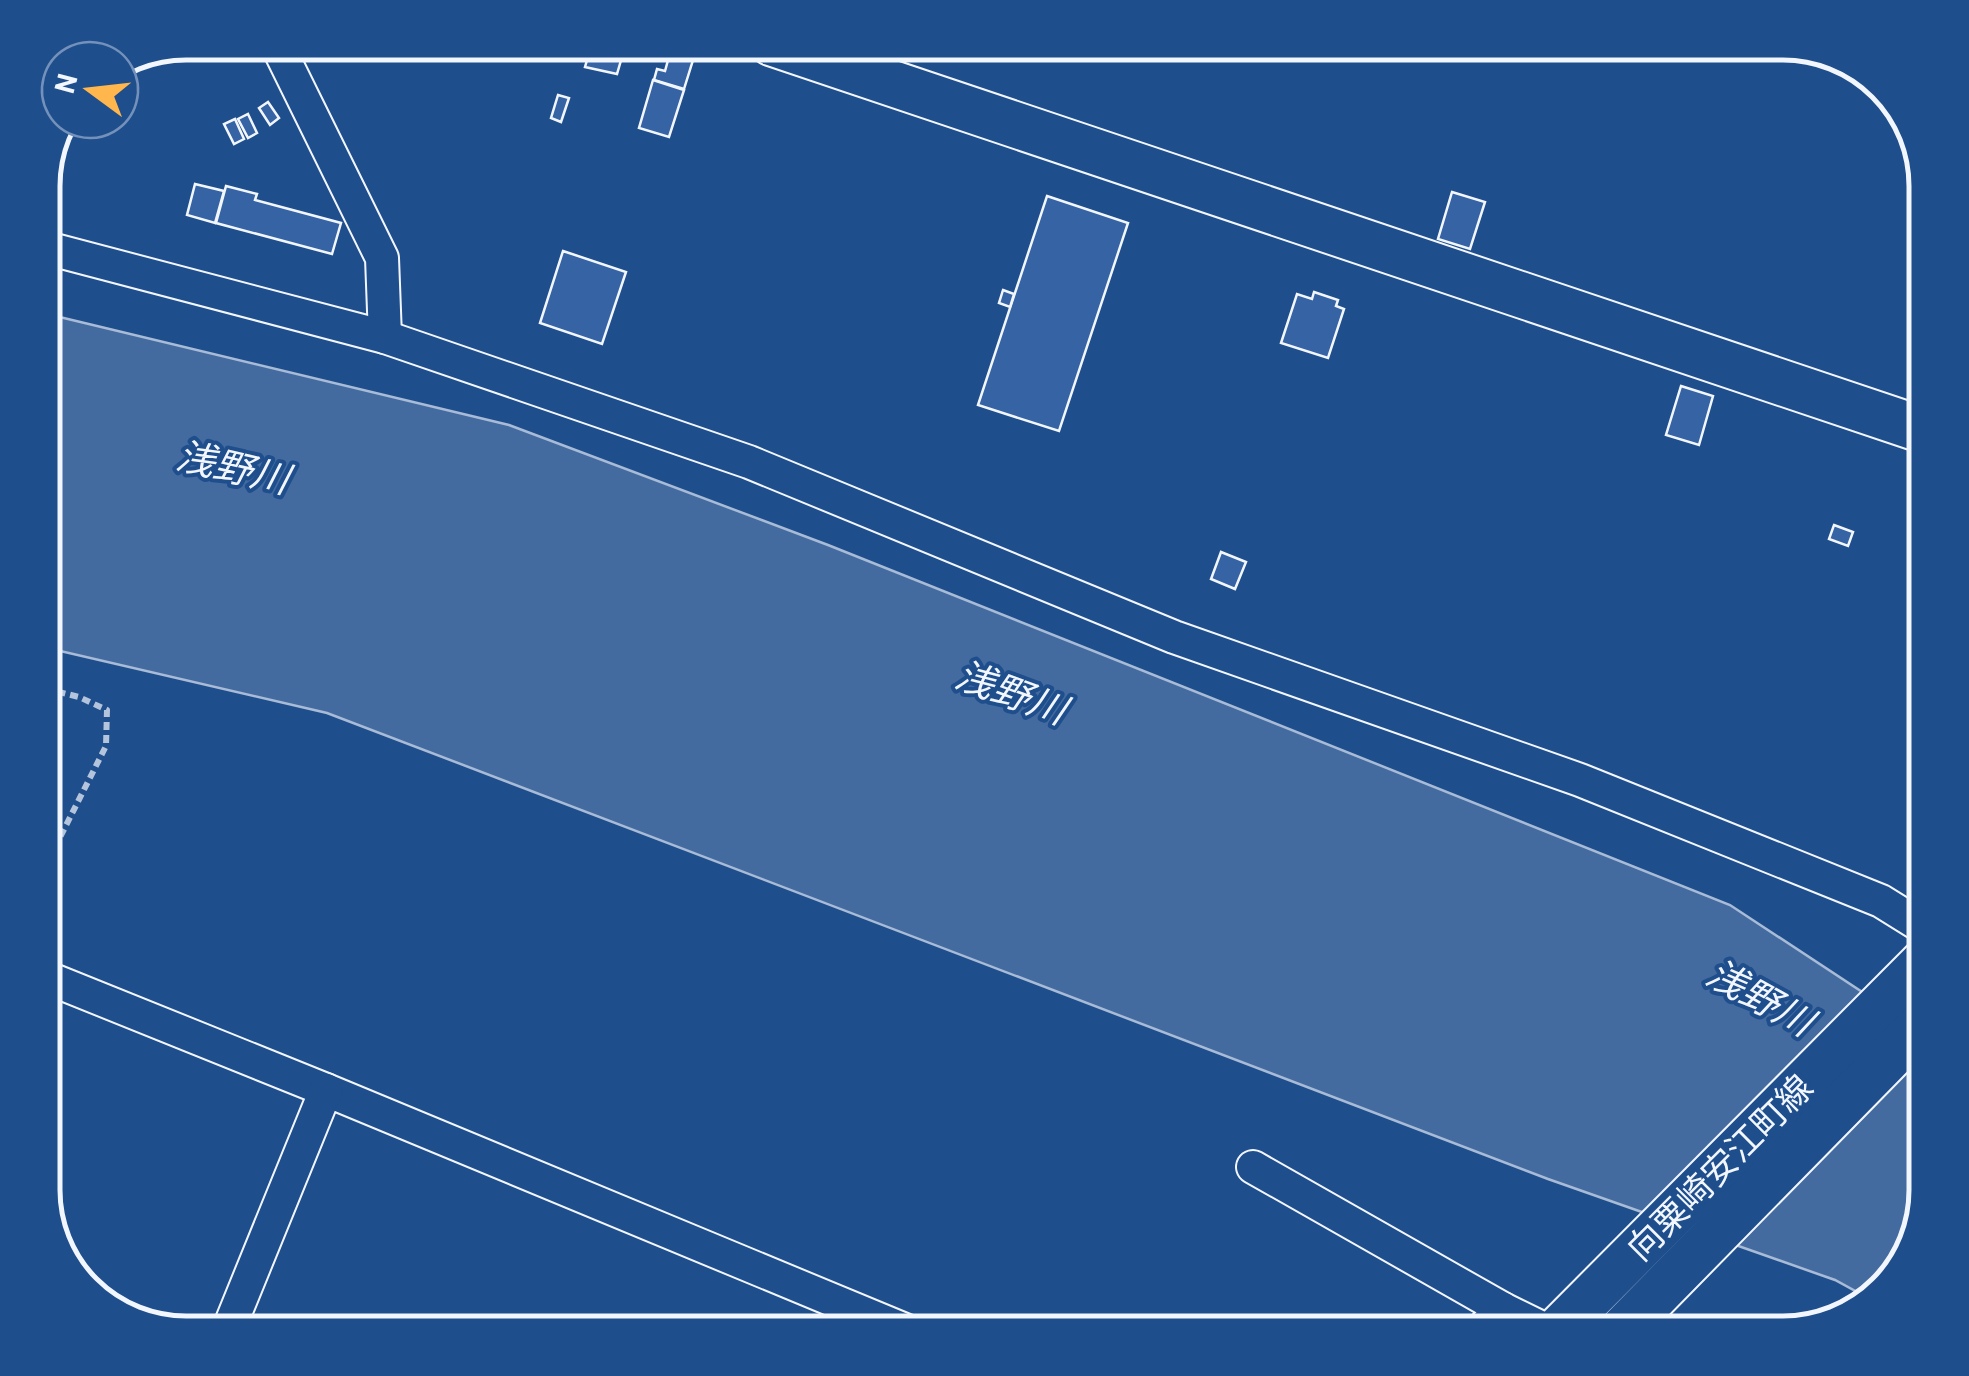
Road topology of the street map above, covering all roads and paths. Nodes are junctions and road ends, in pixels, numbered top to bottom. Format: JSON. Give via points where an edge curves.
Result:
{"nodes":[{"id":1,"x":285,"y":60,"type":"edge"},
{"id":2,"x":837,"y":60,"type":"edge"},
{"id":3,"x":60,"y":252,"type":"edge"},
{"id":4,"x":385,"y":337,"type":"junction"},
{"id":5,"x":1909,"y":425,"type":"edge"},
{"id":6,"x":60,"y":692,"type":"edge"},
{"id":7,"x":60,"y":837,"type":"edge"},
{"id":8,"x":1909,"y":918,"type":"edge"},
{"id":9,"x":1909,"y":977,"type":"edge"},
{"id":10,"x":60,"y":983,"type":"edge"},
{"id":11,"x":1909,"y":1037,"type":"edge"},
{"id":12,"x":326,"y":1090,"type":"junction"},
{"id":13,"x":1253,"y":1168,"type":"dead end"},
{"id":14,"x":1503,"y":1309,"type":"junction"},
{"id":15,"x":234,"y":1316,"type":"edge"},
{"id":16,"x":869,"y":1316,"type":"edge"},
{"id":17,"x":1496,"y":1316,"type":"edge"},
{"id":18,"x":1517,"y":1316,"type":"edge"},
{"id":19,"x":1571,"y":1316,"type":"edge"},
{"id":20,"x":1637,"y":1316,"type":"edge"}],
"edges":[{"from":1,"to":4,"type":"street","via":[[382,258]]},
{"from":2,"to":5,"type":"street"},
{"from":3,"to":4,"type":"street"},
{"from":4,"to":8,"type":"street","via":[[749,462],[1174,637],[1580,780],[1881,901]]},
{"from":6,"to":7,"type":"path","via":[[107,710],[106,746]]},
{"from":9,"to":19,"type":"street","name":"向粟崎安江町線"},
{"from":10,"to":12,"type":"street"},
{"from":11,"to":20,"type":"street","name":"向粟崎安江町線"},
{"from":12,"to":15,"type":"street"},
{"from":12,"to":16,"type":"street"},
{"from":13,"to":14,"type":"street"},
{"from":14,"to":17,"type":"street"},
{"from":14,"to":18,"type":"street"}]}
